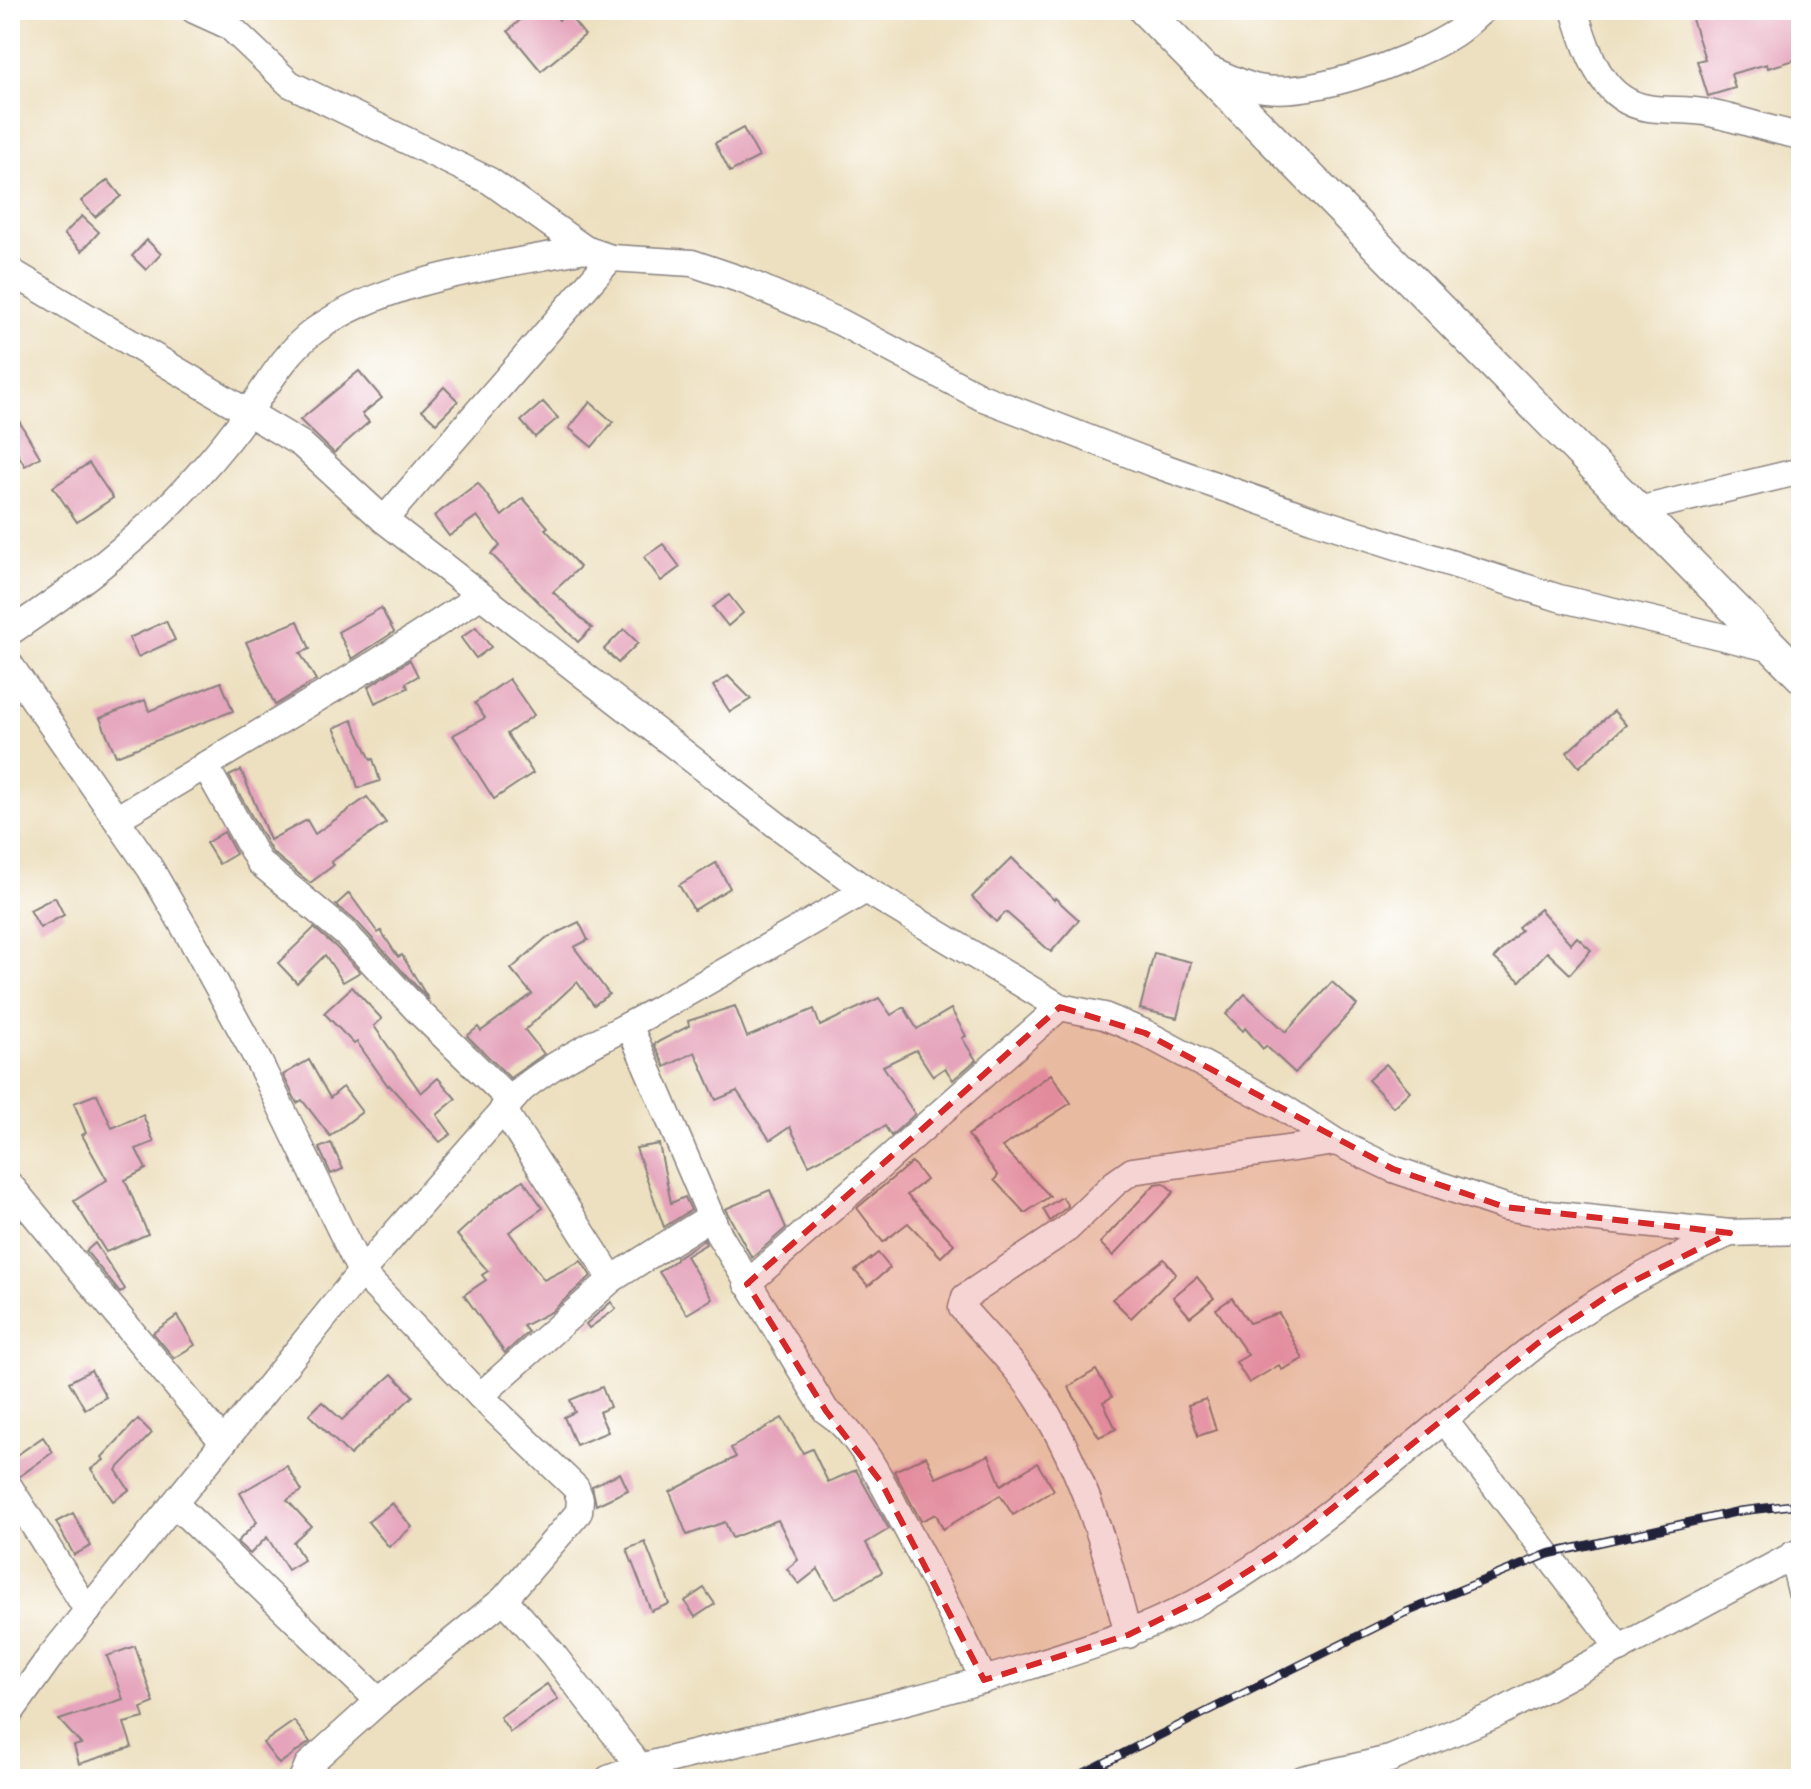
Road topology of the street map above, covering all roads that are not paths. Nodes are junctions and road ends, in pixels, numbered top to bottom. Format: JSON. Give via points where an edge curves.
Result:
{"nodes":[{"id":1,"x":194,"y":10,"type":"edge"},
{"id":2,"x":1145,"y":10,"type":"edge"},
{"id":3,"x":1483,"y":10,"type":"edge"},
{"id":4,"x":1574,"y":10,"type":"edge"},
{"id":5,"x":1199,"y":65,"type":"junction"},
{"id":6,"x":1801,"y":136,"type":"edge"},
{"id":7,"x":585,"y":249,"type":"junction"},
{"id":8,"x":611,"y":258,"type":"junction"},
{"id":9,"x":10,"y":271,"type":"edge"},
{"id":10,"x":247,"y":413,"type":"junction"},
{"id":11,"x":1801,"y":471,"type":"edge"},
{"id":12,"x":1638,"y":510,"type":"junction"},
{"id":13,"x":384,"y":520,"type":"junction"},
{"id":14,"x":480,"y":596,"type":"junction"},
{"id":15,"x":10,"y":632,"type":"edge"},
{"id":16,"x":1774,"y":649,"type":"junction"},
{"id":17,"x":10,"y":665,"type":"edge"},
{"id":18,"x":1801,"y":676,"type":"edge"},
{"id":19,"x":205,"y":765,"type":"junction"},
{"id":20,"x":116,"y":819,"type":"junction"},
{"id":21,"x":866,"y":890,"type":"junction"},
{"id":22,"x":1060,"y":1007,"type":"junction"},
{"id":23,"x":629,"y":1025,"type":"junction"},
{"id":24,"x":507,"y":1104,"type":"junction"},
{"id":25,"x":1336,"y":1142,"type":"junction"},
{"id":26,"x":10,"y":1185,"type":"edge"},
{"id":27,"x":710,"y":1217,"type":"junction"},
{"id":28,"x":1801,"y":1231,"type":"edge"},
{"id":29,"x":1730,"y":1233,"type":"junction"},
{"id":30,"x":361,"y":1272,"type":"junction"},
{"id":31,"x":612,"y":1279,"type":"junction"},
{"id":32,"x":747,"y":1284,"type":"junction"},
{"id":33,"x":480,"y":1396,"type":"junction"},
{"id":34,"x":1445,"y":1421,"type":"junction"},
{"id":35,"x":223,"y":1442,"type":"junction"},
{"id":36,"x":10,"y":1488,"type":"edge"},
{"id":37,"x":176,"y":1505,"type":"junction"},
{"id":38,"x":1797,"y":1553,"type":"edge"},
{"id":39,"x":1801,"y":1591,"type":"edge"},
{"id":40,"x":504,"y":1599,"type":"junction"},
{"id":41,"x":88,"y":1611,"type":"junction"},
{"id":42,"x":1128,"y":1635,"type":"junction"},
{"id":43,"x":1620,"y":1649,"type":"junction"},
{"id":44,"x":984,"y":1680,"type":"junction"},
{"id":45,"x":379,"y":1701,"type":"junction"},
{"id":46,"x":10,"y":1713,"type":"edge"},
{"id":47,"x":640,"y":1767,"type":"junction"},
{"id":48,"x":302,"y":1779,"type":"edge"},
{"id":49,"x":608,"y":1779,"type":"edge"},
{"id":50,"x":1303,"y":1779,"type":"edge"}],
"edges":[{"from":1,"to":7,"type":"street","via":[[229,26],[290,84],[490,181]]},
{"from":2,"to":5,"type":"street"},
{"from":3,"to":5,"type":"street","via":[[1452,36],[1406,59],[1300,88],[1257,87]]},
{"from":4,"to":6,"type":"street","via":[[1607,87],[1623,101],[1705,112]]},
{"from":5,"to":12,"type":"street"},
{"from":7,"to":8,"type":"street"},
{"from":7,"to":10,"type":"street","via":[[433,280],[364,303],[313,332],[279,367]]},
{"from":8,"to":13,"type":"street"},
{"from":8,"to":16,"type":"street","via":[[692,263],[745,281],[840,322],[981,397],[1312,519],[1559,598]]},
{"from":9,"to":10,"type":"street"},
{"from":10,"to":13,"type":"street","via":[[301,444]]},
{"from":10,"to":15,"type":"street","via":[[196,478],[131,542]]},
{"from":11,"to":12,"type":"street"},
{"from":12,"to":16,"type":"street"},
{"from":13,"to":14,"type":"street"},
{"from":14,"to":19,"type":"street"},
{"from":14,"to":21,"type":"street"},
{"from":16,"to":18,"type":"street"},
{"from":17,"to":20,"type":"street"},
{"from":19,"to":20,"type":"street"},
{"from":19,"to":24,"type":"street","via":[[259,862],[347,935]]},
{"from":20,"to":30,"type":"street","via":[[150,868],[239,1025]]},
{"from":21,"to":22,"type":"street"},
{"from":21,"to":23,"type":"street"},
{"from":22,"to":25,"type":"street","via":[[1104,1016],[1145,1033]]},
{"from":22,"to":32,"type":"street"},
{"from":23,"to":24,"type":"street","via":[[545,1070]]},
{"from":23,"to":27,"type":"street"},
{"from":24,"to":30,"type":"street"},
{"from":24,"to":31,"type":"street"},
{"from":25,"to":29,"type":"street","via":[[1393,1169],[1505,1207]]},
{"from":25,"to":42,"type":"street","via":[[1132,1171],[1067,1229],[965,1297],[962,1308],[1041,1403],[1089,1499]]},
{"from":26,"to":35,"type":"street"},
{"from":27,"to":31,"type":"street"},
{"from":27,"to":32,"type":"street"},
{"from":28,"to":29,"type":"street"},
{"from":29,"to":34,"type":"street","via":[[1618,1289],[1538,1343]]},
{"from":30,"to":33,"type":"street"},
{"from":30,"to":35,"type":"street"},
{"from":31,"to":33,"type":"street"},
{"from":32,"to":44,"type":"street","via":[[826,1411],[839,1420],[881,1482]]},
{"from":33,"to":40,"type":"street","via":[[576,1488],[580,1499],[579,1512]]},
{"from":34,"to":42,"type":"street","via":[[1274,1555],[1210,1595]]},
{"from":34,"to":43,"type":"street"},
{"from":35,"to":37,"type":"street"},
{"from":36,"to":41,"type":"street"},
{"from":37,"to":41,"type":"street"},
{"from":37,"to":45,"type":"street"},
{"from":38,"to":39,"type":"street"},
{"from":38,"to":43,"type":"street"},
{"from":40,"to":45,"type":"street"},
{"from":40,"to":47,"type":"street"},
{"from":41,"to":46,"type":"street"},
{"from":42,"to":44,"type":"street"},
{"from":43,"to":50,"type":"street","via":[[1495,1715],[1390,1759]]},
{"from":44,"to":47,"type":"street"},
{"from":45,"to":48,"type":"street","via":[[308,1765]]},
{"from":47,"to":49,"type":"street"}]}
